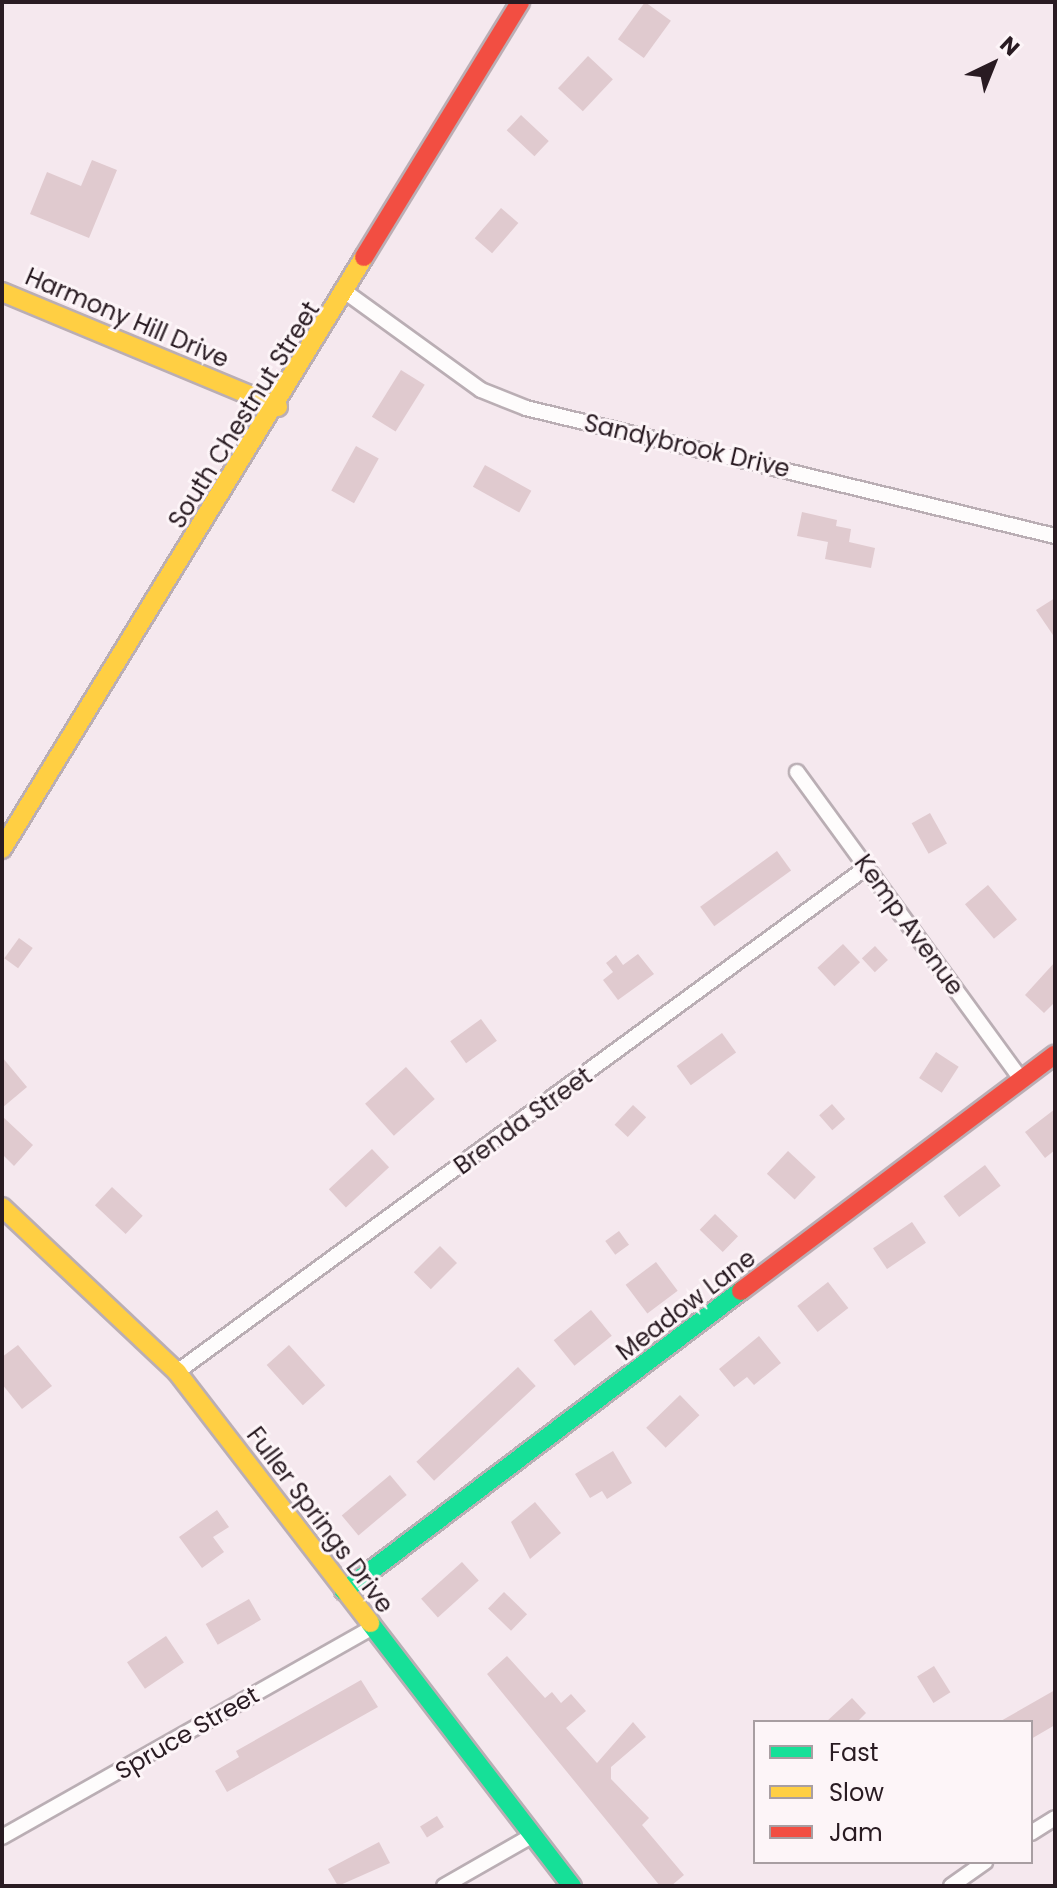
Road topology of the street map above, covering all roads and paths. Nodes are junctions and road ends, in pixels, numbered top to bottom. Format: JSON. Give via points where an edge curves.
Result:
{"nodes":[{"id":1,"x":520,"y":2,"type":"edge"},
{"id":2,"x":2,"y":292,"type":"edge"},
{"id":3,"x":347,"y":293,"type":"junction"},
{"id":4,"x":278,"y":407,"type":"junction"},
{"id":5,"x":1055,"y":536,"type":"edge"},
{"id":6,"x":797,"y":772,"type":"dead end"},
{"id":7,"x":2,"y":849,"type":"edge"},
{"id":8,"x":867,"y":867,"type":"junction"},
{"id":9,"x":1055,"y":1054,"type":"edge"},
{"id":10,"x":1021,"y":1079,"type":"junction"},
{"id":11,"x":2,"y":1207,"type":"edge"},
{"id":12,"x":177,"y":1372,"type":"junction"},
{"id":13,"x":344,"y":1591,"type":"junction"},
{"id":14,"x":372,"y":1628,"type":"junction"},
{"id":15,"x":1055,"y":1818,"type":"edge"},
{"id":16,"x":1033,"y":1832,"type":"edge"},
{"id":17,"x":533,"y":1835,"type":"junction"},
{"id":18,"x":2,"y":1837,"type":"edge"},
{"id":19,"x":982,"y":1864,"type":"edge"},
{"id":20,"x":444,"y":1886,"type":"edge"},
{"id":21,"x":572,"y":1886,"type":"edge"},
{"id":22,"x":951,"y":1886,"type":"edge"}],
"edges":[{"from":1,"to":3,"type":"street","name":"South Chestnut Street"},
{"from":2,"to":4,"type":"street","name":"Harmony Hill Drive"},
{"from":3,"to":4,"type":"street","name":"South Chestnut Street"},
{"from":3,"to":5,"type":"street","name":"Sandybrook Drive","via":[[481,390],[526,408]]},
{"from":4,"to":7,"type":"street","name":"South Chestnut Street"},
{"from":6,"to":8,"type":"street","name":"Kemp Avenue"},
{"from":8,"to":10,"type":"street","name":"Kemp Avenue"},
{"from":8,"to":12,"type":"street","name":"Brenda Street"},
{"from":9,"to":10,"type":"street","name":"Meadow Lane"},
{"from":10,"to":13,"type":"street","name":"Meadow Lane"},
{"from":11,"to":12,"type":"street","name":"Fuller Springs Drive"},
{"from":12,"to":13,"type":"street","name":"Fuller Springs Drive"},
{"from":13,"to":14,"type":"street","name":"Fuller Springs Drive"},
{"from":14,"to":17,"type":"street","name":"Fuller Springs Drive"},
{"from":14,"to":18,"type":"street","name":"Spruce Street"},
{"from":15,"to":16,"type":"street"},
{"from":17,"to":20,"type":"street"},
{"from":17,"to":21,"type":"street","name":"Fuller Springs Drive"},
{"from":19,"to":22,"type":"street"}]}
